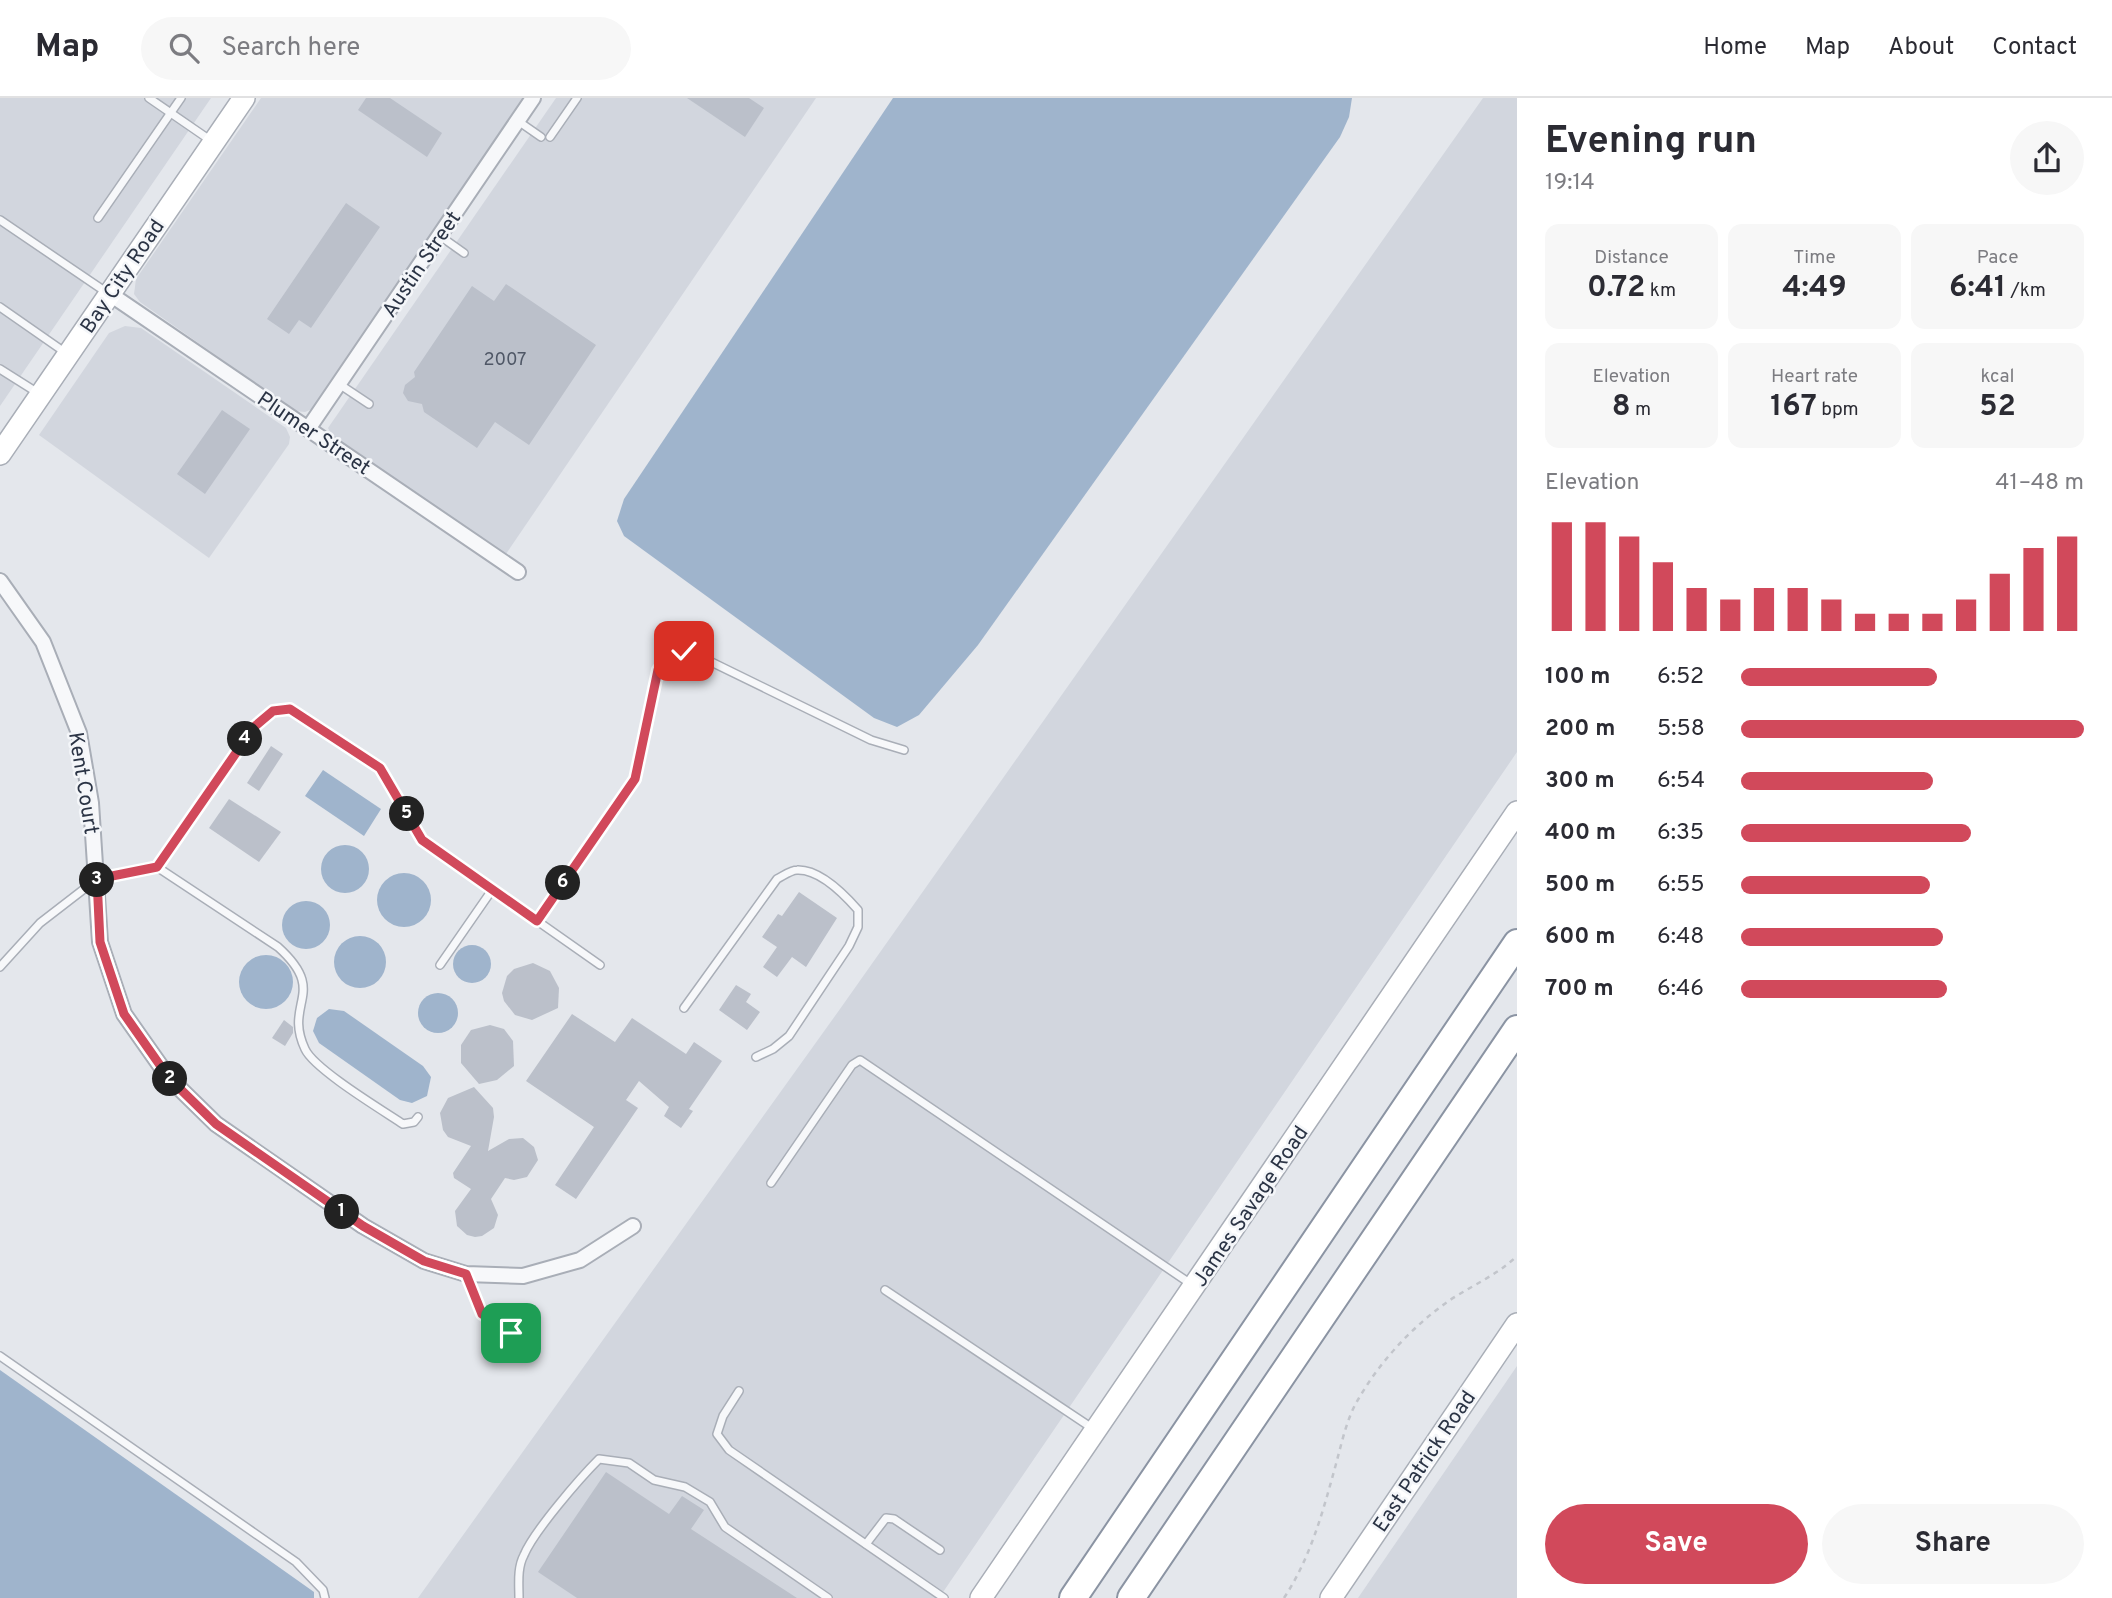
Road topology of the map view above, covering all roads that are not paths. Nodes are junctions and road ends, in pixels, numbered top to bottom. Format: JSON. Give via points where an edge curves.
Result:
{"nodes":[{"id":1,"x":149,"y":98,"type":"edge"},
{"id":2,"x":181,"y":98,"type":"edge"},
{"id":3,"x":244,"y":98,"type":"edge"},
{"id":4,"x":533,"y":98,"type":"edge"},
{"id":5,"x":577,"y":98,"type":"edge"},
{"id":6,"x":171,"y":113,"type":"junction"},
{"id":7,"x":518,"y":121,"type":"junction"},
{"id":8,"x":541,"y":137,"type":"dead end"},
{"id":9,"x":550,"y":137,"type":"dead end"},
{"id":10,"x":214,"y":142,"type":"junction"},
{"id":11,"x":98,"y":218,"type":"dead end"},
{"id":12,"x":0,"y":220,"type":"edge"},
{"id":13,"x":440,"y":236,"type":"junction"},
{"id":14,"x":464,"y":253,"type":"dead end"},
{"id":15,"x":110,"y":294,"type":"junction"},
{"id":16,"x":0,"y":307,"type":"edge"},
{"id":17,"x":68,"y":355,"type":"junction"},
{"id":18,"x":0,"y":369,"type":"edge"},
{"id":19,"x":339,"y":384,"type":"junction"},
{"id":20,"x":40,"y":395,"type":"junction"},
{"id":21,"x":369,"y":404,"type":"dead end"},
{"id":22,"x":308,"y":429,"type":"junction"},
{"id":23,"x":0,"y":454,"type":"edge"},
{"id":24,"x":518,"y":572,"type":"dead end"},
{"id":25,"x":0,"y":581,"type":"edge"},
{"id":26,"x":904,"y":750,"type":"dead end"},
{"id":27,"x":1517,"y":812,"type":"edge"},
{"id":28,"x":157,"y":867,"type":"junction"},
{"id":29,"x":97,"y":879,"type":"junction"},
{"id":30,"x":492,"y":890,"type":"junction"},
{"id":31,"x":537,"y":921,"type":"junction"},
{"id":32,"x":1517,"y":943,"type":"edge"},
{"id":33,"x":440,"y":965,"type":"dead end"},
{"id":34,"x":600,"y":965,"type":"dead end"},
{"id":35,"x":0,"y":967,"type":"edge"},
{"id":36,"x":684,"y":1009,"type":"dead end"},
{"id":37,"x":1517,"y":1029,"type":"edge"},
{"id":38,"x":757,"y":1057,"type":"dead end"},
{"id":39,"x":418,"y":1117,"type":"dead end"},
{"id":40,"x":771,"y":1183,"type":"dead end"},
{"id":41,"x":634,"y":1226,"type":"dead end"},
{"id":42,"x":466,"y":1274,"type":"junction"},
{"id":43,"x":1195,"y":1287,"type":"junction"},
{"id":44,"x":885,"y":1290,"type":"dead end"},
{"id":45,"x":1517,"y":1324,"type":"edge"},
{"id":46,"x":511,"y":1333,"type":"dead end"},
{"id":47,"x":0,"y":1356,"type":"edge"},
{"id":48,"x":739,"y":1391,"type":"dead end"},
{"id":49,"x":1096,"y":1431,"type":"junction"},
{"id":50,"x":866,"y":1544,"type":"junction"},
{"id":51,"x":940,"y":1550,"type":"dead end"},
{"id":52,"x":325,"y":1598,"type":"edge"},
{"id":53,"x":519,"y":1598,"type":"edge"},
{"id":54,"x":828,"y":1598,"type":"edge"},
{"id":55,"x":944,"y":1598,"type":"edge"},
{"id":56,"x":981,"y":1598,"type":"edge"},
{"id":57,"x":1073,"y":1598,"type":"edge"},
{"id":58,"x":1131,"y":1598,"type":"edge"},
{"id":59,"x":1331,"y":1598,"type":"edge"}],
"edges":[{"from":1,"to":6,"type":"lane"},
{"from":2,"to":6,"type":"lane"},
{"from":3,"to":10,"type":"street","name":"Bay City Road"},
{"from":4,"to":7,"type":"street","name":"Austin Street"},
{"from":5,"to":9,"type":"lane"},
{"from":6,"to":10,"type":"lane"},
{"from":6,"to":11,"type":"lane"},
{"from":7,"to":8,"type":"lane"},
{"from":7,"to":13,"type":"street","name":"Austin Street"},
{"from":10,"to":15,"type":"street","name":"Bay City Road"},
{"from":12,"to":15,"type":"lane"},
{"from":13,"to":14,"type":"lane"},
{"from":13,"to":19,"type":"street","name":"Austin Street"},
{"from":15,"to":17,"type":"street","name":"Bay City Road"},
{"from":15,"to":22,"type":"street","name":"Plumer Street"},
{"from":16,"to":17,"type":"lane"},
{"from":17,"to":20,"type":"street","name":"Bay City Road"},
{"from":18,"to":20,"type":"lane"},
{"from":19,"to":21,"type":"lane"},
{"from":19,"to":22,"type":"street","name":"Austin Street"},
{"from":20,"to":23,"type":"street","name":"Bay City Road"},
{"from":22,"to":24,"type":"street","name":"Plumer Street"},
{"from":25,"to":29,"type":"street","name":"Kent Court","via":[[43,642],[79,733]]},
{"from":26,"to":31,"type":"lane","via":[[870,740],[695,654],[684,651],[668,657],[654,683],[635,779]]},
{"from":27,"to":43,"type":"street","name":"James Savage Road"},
{"from":28,"to":29,"type":"lane"},
{"from":28,"to":30,"type":"lane","via":[[254,727],[273,711],[290,709],[380,768],[422,840]]},
{"from":28,"to":39,"type":"lane","via":[[293,961],[303,976],[299,1032],[306,1052],[403,1124]]},
{"from":29,"to":35,"type":"lane","via":[[40,923]]},
{"from":29,"to":42,"type":"street","name":"Kent Court","via":[[100,942],[124,1014],[169,1078],[216,1124],[363,1226],[424,1261]]},
{"from":30,"to":31,"type":"lane"},
{"from":30,"to":33,"type":"lane"},
{"from":31,"to":34,"type":"lane"},
{"from":32,"to":57,"type":"highway"},
{"from":36,"to":38,"type":"lane","via":[[777,879],[796,870],[813,873],[858,910],[858,928],[789,1036]]},
{"from":37,"to":58,"type":"highway"},
{"from":40,"to":43,"type":"lane","via":[[852,1065],[860,1060]]},
{"from":41,"to":42,"type":"street","name":"Kent Court","via":[[580,1260],[523,1276]]},
{"from":42,"to":46,"type":"lane","via":[[482,1314]]},
{"from":43,"to":49,"type":"street","name":"James Savage Road"},
{"from":44,"to":49,"type":"lane"},
{"from":45,"to":59,"type":"street","name":"East Patrick Road"},
{"from":47,"to":52,"type":"lane","via":[[296,1562]]},
{"from":48,"to":50,"type":"lane","via":[[717,1434],[729,1450]]},
{"from":49,"to":56,"type":"street","name":"James Savage Road"},
{"from":50,"to":51,"type":"lane","via":[[886,1518]]},
{"from":50,"to":55,"type":"lane"},
{"from":53,"to":54,"type":"lane","via":[[518,1574],[524,1554],[583,1475],[598,1459],[611,1458],[629,1462],[654,1480],[685,1487],[710,1502],[725,1527]]}]}
